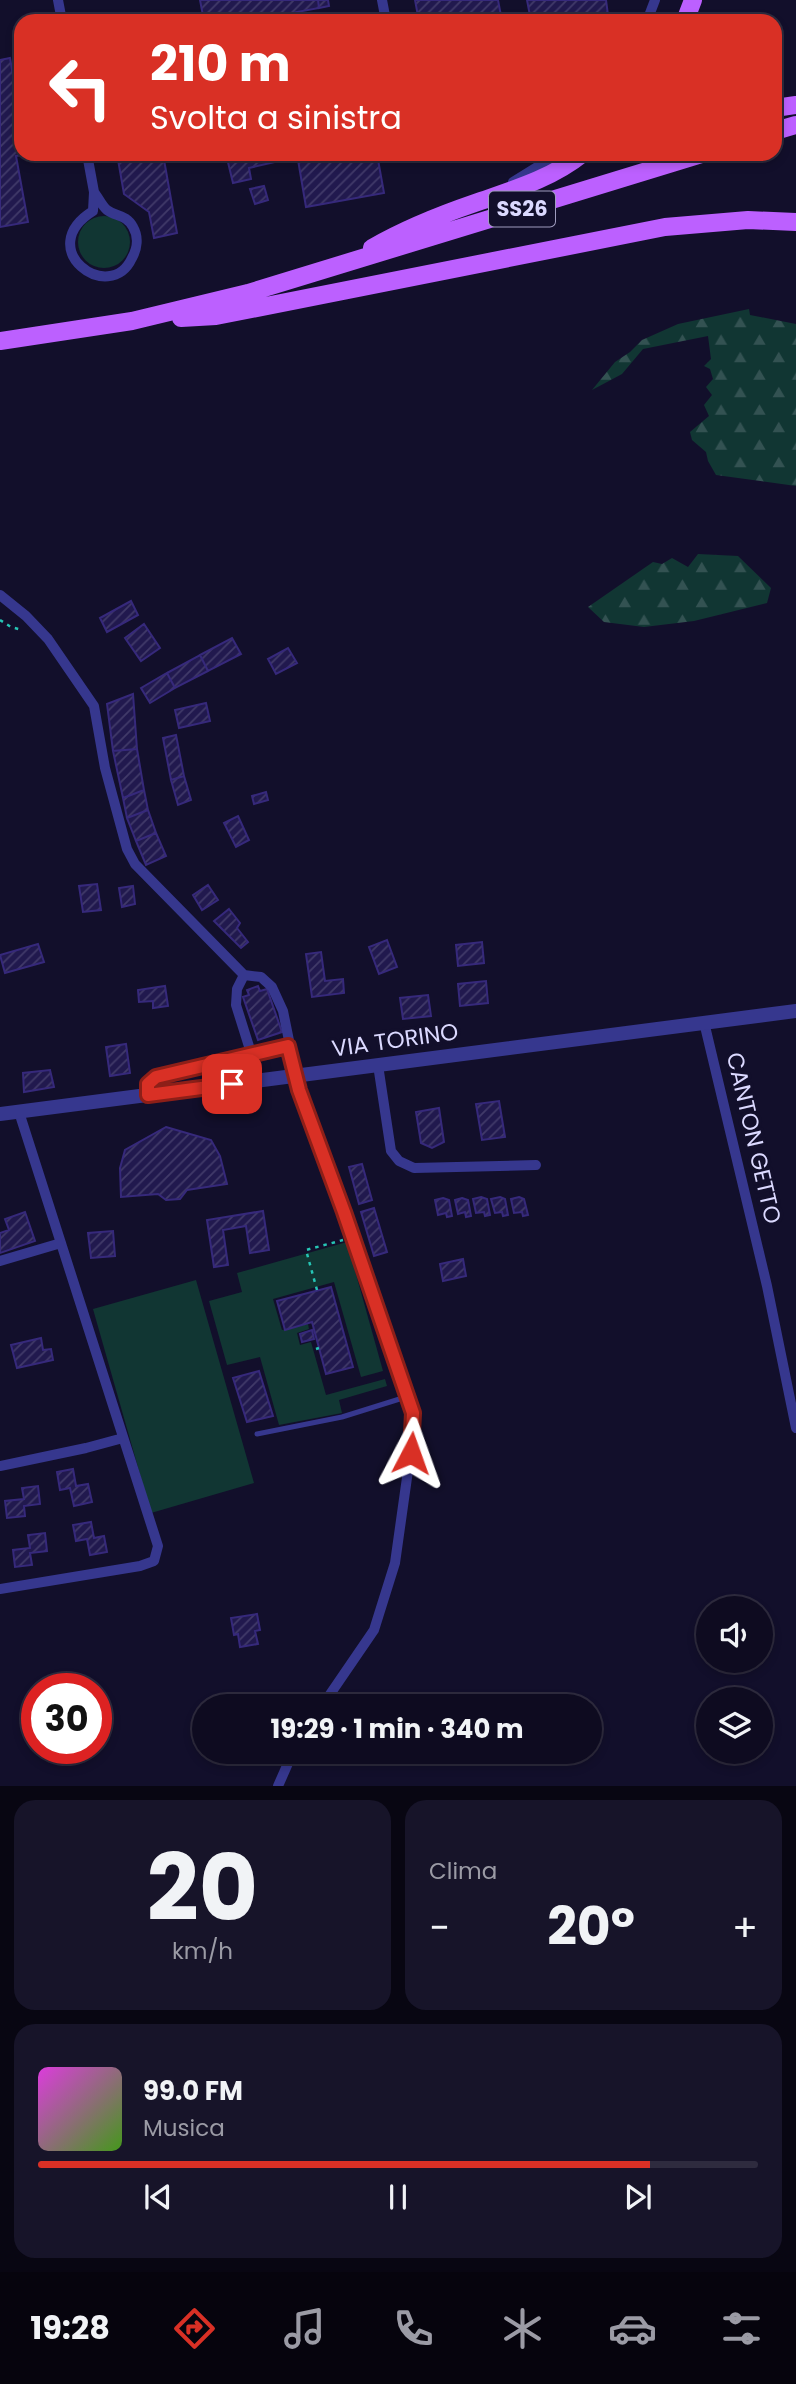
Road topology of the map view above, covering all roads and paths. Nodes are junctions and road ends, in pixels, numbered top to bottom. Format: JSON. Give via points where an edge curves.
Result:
{"nodes":[{"id":1,"x":88,"y":161,"type":"edge"},
{"id":2,"x":548,"y":161,"type":"edge"},
{"id":3,"x":573,"y":161,"type":"edge"},
{"id":4,"x":679,"y":161,"type":"edge"},
{"id":5,"x":94,"y":192,"type":"junction"},
{"id":6,"x":472,"y":204,"type":"junction"},
{"id":7,"x":796,"y":222,"type":"edge"},
{"id":8,"x":343,"y":265,"type":"junction"},
{"id":9,"x":132,"y":321,"type":"junction"},
{"id":10,"x":0,"y":341,"type":"edge"},
{"id":11,"x":0,"y":596,"type":"edge"},
{"id":12,"x":244,"y":975,"type":"junction"},
{"id":13,"x":796,"y":1011,"type":"edge"},
{"id":14,"x":704,"y":1022,"type":"junction"},
{"id":15,"x":288,"y":1046,"type":"junction"},
{"id":16,"x":252,"y":1056,"type":"junction"},
{"id":17,"x":378,"y":1065,"type":"junction"},
{"id":18,"x":148,"y":1095,"type":"junction"},
{"id":19,"x":19,"y":1112,"type":"junction"},
{"id":20,"x":0,"y":1114,"type":"edge"},
{"id":21,"x":536,"y":1165,"type":"dead end"},
{"id":22,"x":339,"y":1241,"type":"dead end"},
{"id":23,"x":61,"y":1244,"type":"junction"},
{"id":24,"x":0,"y":1261,"type":"edge"},
{"id":25,"x":317,"y":1290,"type":"dead end"},
{"id":26,"x":408,"y":1396,"type":"junction"},
{"id":27,"x":796,"y":1428,"type":"edge"},
{"id":28,"x":257,"y":1434,"type":"dead end"},
{"id":29,"x":123,"y":1438,"type":"junction"},
{"id":30,"x":0,"y":1466,"type":"edge"},
{"id":31,"x":0,"y":1589,"type":"edge"},
{"id":32,"x":330,"y":1694,"type":"edge"},
{"id":33,"x":288,"y":1764,"type":"edge"},
{"id":34,"x":278,"y":1786,"type":"edge"}],
"edges":[{"from":1,"to":5,"type":"street"},
{"from":2,"to":6,"type":"street"},
{"from":3,"to":6,"type":"main road","via":[[521,188]]},
{"from":4,"to":8,"type":"main road","number":"SS26"},
{"from":5,"to":5,"type":"street","via":[[93,211],[74,228],[70,247],[85,271],[111,276],[131,262],[136,238],[133,227],[122,215],[107,210]]},
{"from":6,"to":8,"type":"main road","via":[[398,233]]},
{"from":7,"to":9,"type":"main road","via":[[748,220],[665,227],[216,316]]},
{"from":8,"to":9,"type":"main road","number":"SS26"},
{"from":9,"to":10,"type":"main road","number":"SS26"},
{"from":11,"to":12,"type":"street","via":[[48,639],[94,706],[105,768],[135,864]]},
{"from":12,"to":15,"type":"street","via":[[261,977],[272,988],[283,1011]]},
{"from":12,"to":16,"type":"street","via":[[236,1005]]},
{"from":13,"to":14,"type":"street","name":"VIA TORINO"},
{"from":14,"to":17,"type":"street","name":"VIA TORINO"},
{"from":14,"to":27,"type":"street","name":"CANTON GETTO"},
{"from":15,"to":16,"type":"street"},
{"from":15,"to":26,"type":"street","via":[[299,1090]]},
{"from":16,"to":18,"type":"street","via":[[156,1077],[148,1084]]},
{"from":17,"to":18,"type":"street","name":"VIA TORINO"},
{"from":17,"to":21,"type":"street","via":[[391,1151],[405,1165],[434,1169]]},
{"from":18,"to":19,"type":"street","name":"VIA TORINO"},
{"from":19,"to":20,"type":"street","name":"VIA TORINO"},
{"from":19,"to":23,"type":"street"},
{"from":22,"to":25,"type":"path","via":[[306,1250]]},
{"from":23,"to":24,"type":"street"},
{"from":23,"to":29,"type":"street"},
{"from":26,"to":28,"type":"lane","via":[[342,1417]]},
{"from":26,"to":32,"type":"street","via":[[413,1435],[395,1563],[374,1630]]},
{"from":29,"to":30,"type":"street"},
{"from":29,"to":31,"type":"street","via":[[158,1546],[154,1561]]},
{"from":33,"to":34,"type":"street"}]}
